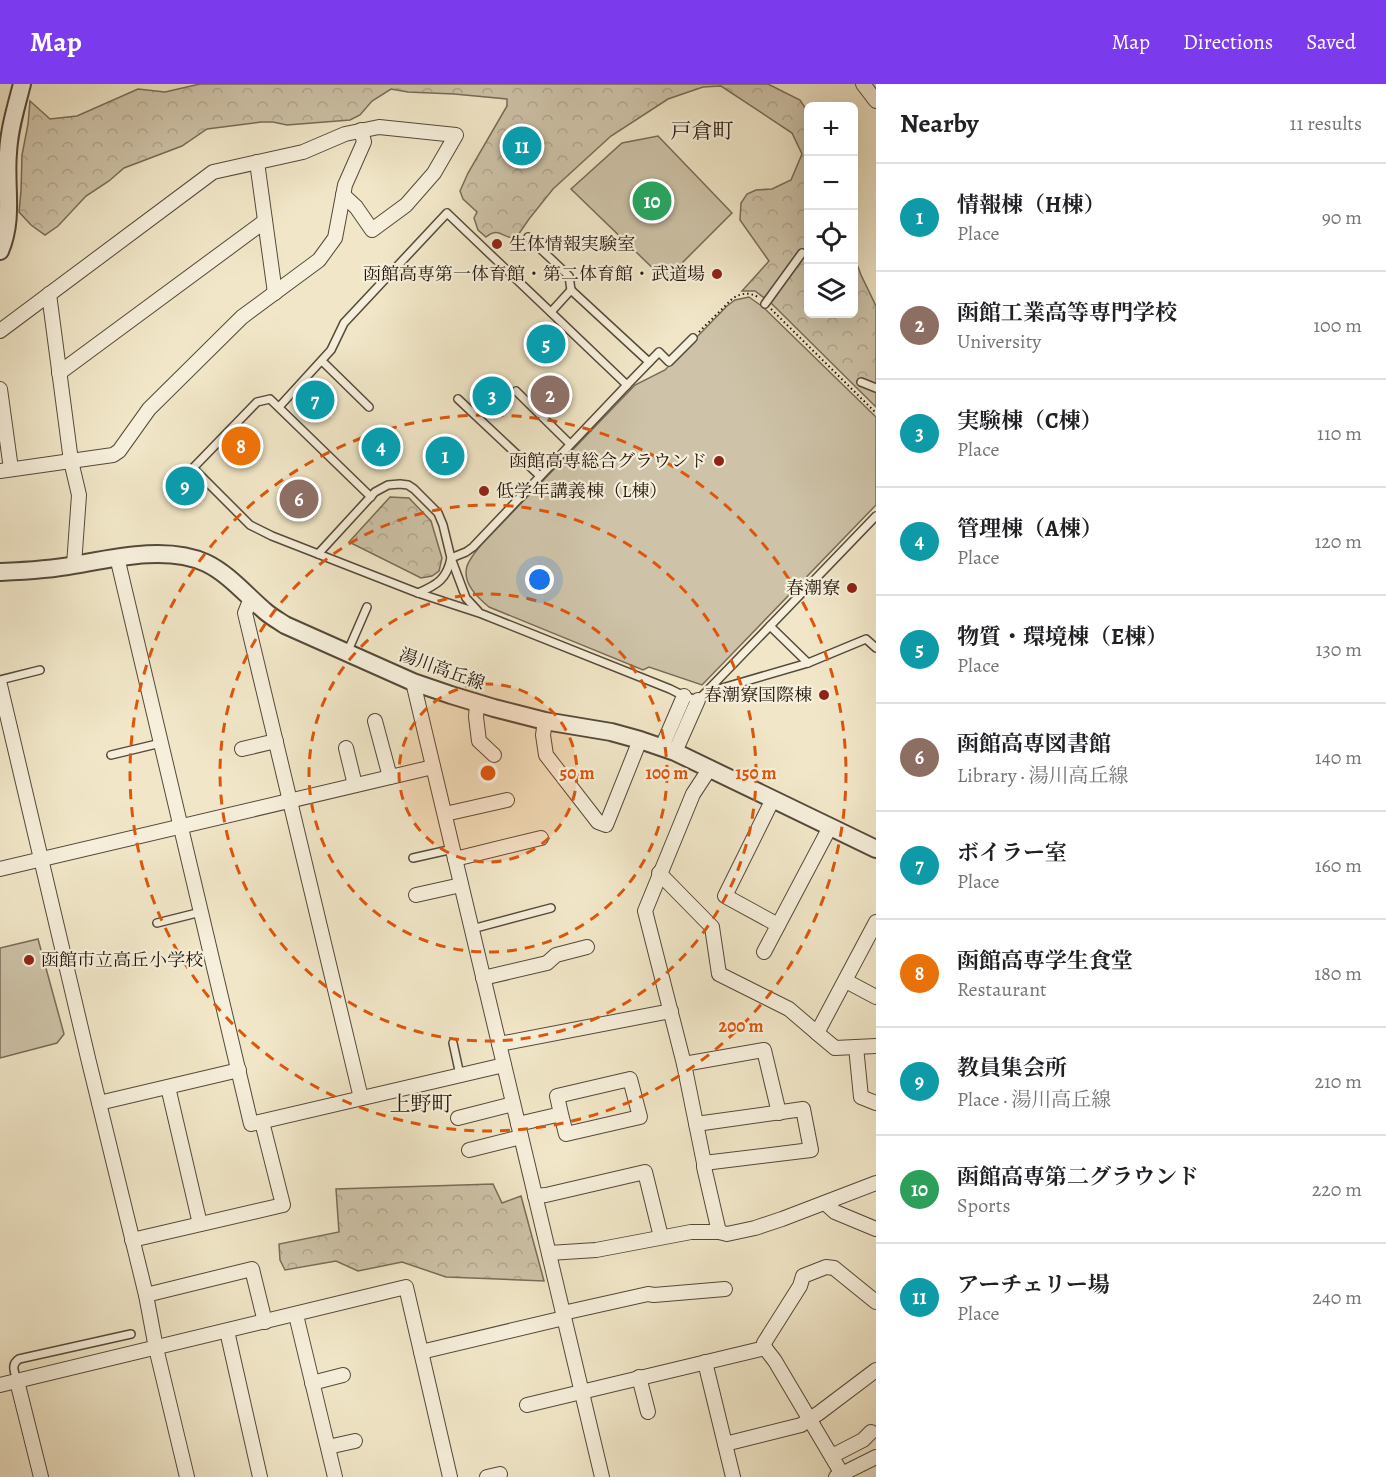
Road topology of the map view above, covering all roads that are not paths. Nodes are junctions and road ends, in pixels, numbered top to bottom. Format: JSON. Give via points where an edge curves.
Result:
{"nodes":[{"id":1,"x":22,"y":84,"type":"edge"},
{"id":2,"x":863,"y":84,"type":"edge"},
{"id":3,"x":876,"y":101,"type":"edge"},
{"id":4,"x":361,"y":130,"type":"junction"},
{"id":5,"x":257,"y":162,"type":"junction"},
{"id":6,"x":343,"y":195,"type":"junction"},
{"id":7,"x":265,"y":221,"type":"junction"},
{"id":8,"x":528,"y":237,"type":"dead end"},
{"id":9,"x":0,"y":251,"type":"edge"},
{"id":10,"x":802,"y":253,"type":"dead end"},
{"id":11,"x":571,"y":290,"type":"junction"},
{"id":12,"x":275,"y":293,"type":"junction"},
{"id":13,"x":49,"y":294,"type":"junction"},
{"id":14,"x":765,"y":304,"type":"road end"},
{"id":15,"x":550,"y":312,"type":"junction"},
{"id":16,"x":0,"y":331,"type":"edge"},
{"id":17,"x":693,"y":338,"type":"road end"},
{"id":18,"x":322,"y":361,"type":"junction"},
{"id":19,"x":649,"y":362,"type":"junction"},
{"id":20,"x":59,"y":373,"type":"junction"},
{"id":21,"x":861,"y":382,"type":"dead end"},
{"id":22,"x":627,"y":385,"type":"junction"},
{"id":23,"x":876,"y":388,"type":"edge"},
{"id":24,"x":0,"y":389,"type":"edge"},
{"id":25,"x":516,"y":392,"type":"dead end"},
{"id":26,"x":458,"y":399,"type":"dead end"},
{"id":27,"x":279,"y":407,"type":"junction"},
{"id":28,"x":369,"y":407,"type":"dead end"},
{"id":29,"x":570,"y":444,"type":"junction"},
{"id":30,"x":71,"y":461,"type":"junction"},
{"id":31,"x":5,"y":470,"type":"edge"},
{"id":32,"x":540,"y":476,"type":"junction"},
{"id":33,"x":370,"y":497,"type":"junction"},
{"id":34,"x":876,"y":516,"type":"edge"},
{"id":35,"x":318,"y":554,"type":"junction"},
{"id":36,"x":117,"y":557,"type":"junction"},
{"id":37,"x":451,"y":558,"type":"junction"},
{"id":38,"x":74,"y":565,"type":"junction"},
{"id":39,"x":0,"y":572,"type":"edge"},
{"id":40,"x":418,"y":593,"type":"junction"},
{"id":41,"x":250,"y":598,"type":"junction"},
{"id":42,"x":367,"y":607,"type":"dead end"},
{"id":43,"x":482,"y":614,"type":"junction"},
{"id":44,"x":770,"y":626,"type":"junction"},
{"id":45,"x":876,"y":648,"type":"edge"},
{"id":46,"x":347,"y":653,"type":"junction"},
{"id":47,"x":808,"y":663,"type":"junction"},
{"id":48,"x":40,"y":670,"type":"dead end"},
{"id":49,"x":0,"y":680,"type":"edge"},
{"id":50,"x":413,"y":682,"type":"junction"},
{"id":51,"x":0,"y":685,"type":"edge"},
{"id":52,"x":696,"y":696,"type":"junction"},
{"id":53,"x":477,"y":703,"type":"junction"},
{"id":54,"x":375,"y":721,"type":"dead end"},
{"id":55,"x":545,"y":721,"type":"junction"},
{"id":56,"x":640,"y":740,"type":"junction"},
{"id":57,"x":276,"y":741,"type":"junction"},
{"id":58,"x":161,"y":744,"type":"junction"},
{"id":59,"x":346,"y":748,"type":"dead end"},
{"id":60,"x":242,"y":749,"type":"dead end"},
{"id":61,"x":668,"y":750,"type":"junction"},
{"id":62,"x":111,"y":755,"type":"dead end"},
{"id":63,"x":494,"y":755,"type":"dead end"},
{"id":64,"x":433,"y":767,"type":"junction"},
{"id":65,"x":710,"y":768,"type":"junction"},
{"id":66,"x":390,"y":777,"type":"junction"},
{"id":67,"x":355,"y":785,"type":"junction"},
{"id":68,"x":773,"y":799,"type":"junction"},
{"id":69,"x":290,"y":800,"type":"junction"},
{"id":70,"x":507,"y":800,"type":"dead end"},
{"id":71,"x":445,"y":814,"type":"junction"},
{"id":72,"x":181,"y":827,"type":"junction"},
{"id":73,"x":830,"y":827,"type":"junction"},
{"id":74,"x":541,"y":838,"type":"dead end"},
{"id":75,"x":876,"y":849,"type":"edge"},
{"id":76,"x":454,"y":854,"type":"junction"},
{"id":77,"x":414,"y":858,"type":"dead end"},
{"id":78,"x":41,"y":859,"type":"junction"},
{"id":79,"x":0,"y":869,"type":"edge"},
{"id":80,"x":659,"y":873,"type":"junction"},
{"id":81,"x":461,"y":885,"type":"junction"},
{"id":82,"x":416,"y":895,"type":"dead end"},
{"id":83,"x":551,"y":908,"type":"dead end"},
{"id":84,"x":201,"y":912,"type":"junction"},
{"id":85,"x":157,"y":923,"type":"dead end"},
{"id":86,"x":876,"y":923,"type":"edge"},
{"id":87,"x":778,"y":925,"type":"junction"},
{"id":88,"x":472,"y":929,"type":"junction"},
{"id":89,"x":587,"y":946,"type":"dead end"},
{"id":90,"x":764,"y":952,"type":"dead end"},
{"id":91,"x":483,"y":978,"type":"junction"},
{"id":92,"x":846,"y":981,"type":"junction"},
{"id":93,"x":876,"y":997,"type":"edge"},
{"id":94,"x":671,"y":1011,"type":"junction"},
{"id":95,"x":817,"y":1033,"type":"junction"},
{"id":96,"x":453,"y":1043,"type":"dead end"},
{"id":97,"x":499,"y":1044,"type":"junction"},
{"id":98,"x":876,"y":1046,"type":"edge"},
{"id":99,"x":856,"y":1047,"type":"junction"},
{"id":100,"x":684,"y":1064,"type":"junction"},
{"id":101,"x":504,"y":1065,"type":"junction"},
{"id":102,"x":238,"y":1070,"type":"junction"},
{"id":103,"x":460,"y":1075,"type":"junction"},
{"id":104,"x":168,"y":1087,"type":"junction"},
{"id":105,"x":361,"y":1098,"type":"junction"},
{"id":106,"x":99,"y":1103,"type":"junction"},
{"id":107,"x":876,"y":1103,"type":"edge"},
{"id":108,"x":513,"y":1104,"type":"junction"},
{"id":109,"x":779,"y":1113,"type":"junction"},
{"id":110,"x":561,"y":1114,"type":"junction"},
{"id":111,"x":458,"y":1118,"type":"dead end"},
{"id":112,"x":262,"y":1122,"type":"junction"},
{"id":113,"x":696,"y":1124,"type":"junction"},
{"id":114,"x":520,"y":1131,"type":"junction"},
{"id":115,"x":469,"y":1150,"type":"dead end"},
{"id":116,"x":704,"y":1163,"type":"junction"},
{"id":117,"x":876,"y":1183,"type":"edge"},
{"id":118,"x":535,"y":1196,"type":"junction"},
{"id":119,"x":825,"y":1203,"type":"junction"},
{"id":120,"x":200,"y":1224,"type":"junction"},
{"id":121,"x":876,"y":1229,"type":"edge"},
{"id":122,"x":718,"y":1232,"type":"junction"},
{"id":123,"x":662,"y":1237,"type":"junction"},
{"id":124,"x":132,"y":1240,"type":"junction"},
{"id":125,"x":549,"y":1253,"type":"junction"},
{"id":126,"x":725,"y":1289,"type":"dead end"},
{"id":127,"x":146,"y":1295,"type":"junction"},
{"id":128,"x":876,"y":1302,"type":"edge"},
{"id":129,"x":296,"y":1315,"type":"junction"},
{"id":130,"x":563,"y":1316,"type":"junction"},
{"id":131,"x":265,"y":1322,"type":"junction"},
{"id":132,"x":227,"y":1331,"type":"junction"},
{"id":133,"x":131,"y":1334,"type":"dead end"},
{"id":134,"x":156,"y":1348,"type":"junction"},
{"id":135,"x":765,"y":1348,"type":"junction"},
{"id":136,"x":421,"y":1352,"type":"junction"},
{"id":137,"x":705,"y":1362,"type":"junction"},
{"id":138,"x":876,"y":1370,"type":"edge"},
{"id":139,"x":343,"y":1375,"type":"dead end"},
{"id":140,"x":639,"y":1377,"type":"junction"},
{"id":141,"x":17,"y":1380,"type":"junction"},
{"id":142,"x":312,"y":1383,"type":"junction"},
{"id":143,"x":0,"y":1385,"type":"edge"},
{"id":144,"x":581,"y":1392,"type":"junction"},
{"id":145,"x":527,"y":1405,"type":"dead end"},
{"id":146,"x":648,"y":1412,"type":"dead end"},
{"id":147,"x":810,"y":1419,"type":"junction"},
{"id":148,"x":871,"y":1432,"type":"dead end"},
{"id":149,"x":355,"y":1441,"type":"dead end"},
{"id":150,"x":725,"y":1444,"type":"junction"},
{"id":151,"x":328,"y":1447,"type":"junction"},
{"id":152,"x":832,"y":1456,"type":"junction"},
{"id":153,"x":876,"y":1457,"type":"edge"},
{"id":154,"x":839,"y":1475,"type":"edge"},
{"id":155,"x":41,"y":1477,"type":"edge"},
{"id":156,"x":187,"y":1477,"type":"edge"},
{"id":157,"x":260,"y":1477,"type":"edge"},
{"id":158,"x":335,"y":1477,"type":"edge"},
{"id":159,"x":450,"y":1477,"type":"edge"},
{"id":160,"x":602,"y":1477,"type":"edge"},
{"id":161,"x":733,"y":1477,"type":"edge"}],
"edges":[{"from":1,"to":9,"type":"street","via":[[8,149],[9,216]]},
{"from":2,"to":3,"type":"street"},
{"from":4,"to":5,"type":"street","via":[[303,152]]},
{"from":4,"to":6,"type":"street","via":[[364,142]]},
{"from":4,"to":6,"type":"street","via":[[379,127],[456,135],[434,173],[405,205],[372,230]]},
{"from":5,"to":7,"type":"street"},
{"from":5,"to":13,"type":"street","via":[[213,172]]},
{"from":6,"to":12,"type":"street","via":[[335,238],[319,260]]},
{"from":7,"to":12,"type":"street"},
{"from":7,"to":20,"type":"street"},
{"from":8,"to":11,"type":"lane","via":[[569,276]]},
{"from":10,"to":14,"type":"lane"},
{"from":11,"to":15,"type":"lane"},
{"from":11,"to":19,"type":"lane"},
{"from":12,"to":30,"type":"street","via":[[242,316],[149,409],[119,451]]},
{"from":13,"to":16,"type":"street"},
{"from":13,"to":20,"type":"street"},
{"from":15,"to":18,"type":"lane","via":[[447,213],[345,323]]},
{"from":15,"to":22,"type":"lane"},
{"from":17,"to":19,"type":"lane","via":[[669,362],[659,352]]},
{"from":18,"to":27,"type":"lane"},
{"from":18,"to":28,"type":"lane"},
{"from":19,"to":22,"type":"lane"},
{"from":20,"to":30,"type":"street"},
{"from":21,"to":23,"type":"lane"},
{"from":22,"to":29,"type":"lane"},
{"from":24,"to":31,"type":"street"},
{"from":25,"to":29,"type":"lane"},
{"from":26,"to":32,"type":"lane"},
{"from":27,"to":33,"type":"lane"},
{"from":27,"to":35,"type":"lane","via":[[270,399],[257,402],[193,468],[250,525]]},
{"from":29,"to":32,"type":"lane"},
{"from":30,"to":31,"type":"street"},
{"from":30,"to":38,"type":"street","via":[[79,495]]},
{"from":32,"to":37,"type":"lane","via":[[473,547]]},
{"from":33,"to":35,"type":"lane"},
{"from":33,"to":37,"type":"lane","via":[[388,485],[408,485],[414,489],[438,513]]},
{"from":34,"to":44,"type":"lane"},
{"from":35,"to":40,"type":"lane"},
{"from":36,"to":38,"type":"street","name":"湯川高丘線"},
{"from":36,"to":41,"type":"street","name":"湯川高丘線","via":[[187,556],[206,562]]},
{"from":36,"to":58,"type":"street"},
{"from":37,"to":40,"type":"lane","via":[[442,579]]},
{"from":37,"to":43,"type":"lane","via":[[466,598]]},
{"from":38,"to":39,"type":"street","name":"湯川高丘線"},
{"from":40,"to":43,"type":"lane"},
{"from":41,"to":46,"type":"street","name":"湯川高丘線","via":[[285,625]]},
{"from":41,"to":57,"type":"street","via":[[245,613]]},
{"from":42,"to":46,"type":"lane"},
{"from":43,"to":52,"type":"lane"},
{"from":44,"to":47,"type":"lane"},
{"from":44,"to":52,"type":"lane"},
{"from":45,"to":47,"type":"lane","via":[[866,639]]},
{"from":46,"to":50,"type":"street","name":"湯川高丘線"},
{"from":47,"to":52,"type":"lane"},
{"from":48,"to":49,"type":"lane"},
{"from":50,"to":53,"type":"street","name":"湯川高丘線"},
{"from":50,"to":64,"type":"street"},
{"from":51,"to":78,"type":"street"},
{"from":52,"to":61,"type":"street"},
{"from":53,"to":55,"type":"street","name":"湯川高丘線"},
{"from":53,"to":63,"type":"street","via":[[479,741]]},
{"from":54,"to":66,"type":"street"},
{"from":55,"to":56,"type":"street","name":"湯川高丘線"},
{"from":55,"to":56,"type":"street","via":[[546,755],[598,822],[606,825]]},
{"from":56,"to":61,"type":"street","name":"湯川高丘線"},
{"from":57,"to":60,"type":"street"},
{"from":57,"to":69,"type":"street"},
{"from":58,"to":62,"type":"lane"},
{"from":58,"to":72,"type":"street"},
{"from":59,"to":67,"type":"street"},
{"from":61,"to":65,"type":"street","name":"湯川高丘線"},
{"from":64,"to":66,"type":"street"},
{"from":64,"to":71,"type":"street"},
{"from":65,"to":68,"type":"street","name":"湯川高丘線"},
{"from":65,"to":80,"type":"street","via":[[693,794]]},
{"from":66,"to":67,"type":"street"},
{"from":67,"to":69,"type":"street"},
{"from":68,"to":73,"type":"street","name":"湯川高丘線"},
{"from":68,"to":87,"type":"street","via":[[725,896]]},
{"from":69,"to":72,"type":"street"},
{"from":69,"to":105,"type":"street"},
{"from":70,"to":71,"type":"street"},
{"from":71,"to":76,"type":"street"},
{"from":72,"to":78,"type":"street"},
{"from":72,"to":84,"type":"street"},
{"from":73,"to":75,"type":"street","name":"湯川高丘線"},
{"from":73,"to":87,"type":"street"},
{"from":74,"to":76,"type":"street"},
{"from":76,"to":77,"type":"lane"},
{"from":76,"to":81,"type":"street"},
{"from":78,"to":79,"type":"street"},
{"from":78,"to":106,"type":"street"},
{"from":80,"to":94,"type":"street","via":[[645,911]]},
{"from":80,"to":95,"type":"street","via":[[712,927],[719,974],[789,1009]]},
{"from":81,"to":82,"type":"street"},
{"from":81,"to":88,"type":"street"},
{"from":83,"to":88,"type":"lane"},
{"from":84,"to":85,"type":"lane"},
{"from":84,"to":102,"type":"street"},
{"from":86,"to":92,"type":"street"},
{"from":87,"to":90,"type":"street"},
{"from":88,"to":91,"type":"street"},
{"from":89,"to":91,"type":"street","via":[[556,955],[547,963]]},
{"from":91,"to":97,"type":"street"},
{"from":92,"to":93,"type":"street"},
{"from":92,"to":95,"type":"street"},
{"from":94,"to":97,"type":"street"},
{"from":94,"to":100,"type":"street"},
{"from":95,"to":99,"type":"street","via":[[835,1048]]},
{"from":96,"to":103,"type":"lane"},
{"from":97,"to":101,"type":"street"},
{"from":98,"to":99,"type":"street"},
{"from":99,"to":107,"type":"street","via":[[861,1097]]},
{"from":100,"to":109,"type":"street","via":[[764,1050]]},
{"from":100,"to":113,"type":"street"},
{"from":101,"to":103,"type":"street"},
{"from":101,"to":108,"type":"street"},
{"from":102,"to":104,"type":"street"},
{"from":102,"to":112,"type":"street","via":[[251,1124]]},
{"from":103,"to":105,"type":"street"},
{"from":104,"to":106,"type":"street"},
{"from":104,"to":120,"type":"street"},
{"from":105,"to":112,"type":"street"},
{"from":106,"to":124,"type":"street"},
{"from":108,"to":111,"type":"street"},
{"from":108,"to":114,"type":"street"},
{"from":109,"to":113,"type":"street"},
{"from":109,"to":116,"type":"street","via":[[802,1109],[811,1150]]},
{"from":110,"to":110,"type":"street","via":[[557,1096],[630,1079],[639,1117],[566,1134]]},
{"from":110,"to":114,"type":"street"},
{"from":112,"to":120,"type":"street","via":[[283,1205]]},
{"from":113,"to":116,"type":"street"},
{"from":114,"to":115,"type":"street"},
{"from":114,"to":118,"type":"street"},
{"from":116,"to":122,"type":"street"},
{"from":117,"to":119,"type":"street"},
{"from":118,"to":123,"type":"street","via":[[645,1172]]},
{"from":118,"to":125,"type":"street"},
{"from":119,"to":121,"type":"street","via":[[835,1212]]},
{"from":119,"to":122,"type":"street","via":[[755,1228]]},
{"from":120,"to":124,"type":"street"},
{"from":122,"to":123,"type":"street"},
{"from":123,"to":125,"type":"street","via":[[596,1250]]},
{"from":124,"to":127,"type":"street"},
{"from":125,"to":130,"type":"street"},
{"from":126,"to":130,"type":"street","via":[[648,1294]]},
{"from":127,"to":131,"type":"street","via":[[252,1269]]},
{"from":127,"to":134,"type":"street"},
{"from":128,"to":135,"type":"street","via":[[834,1268],[803,1276],[800,1287],[764,1342]]},
{"from":129,"to":131,"type":"street"},
{"from":129,"to":136,"type":"street","via":[[406,1287]]},
{"from":129,"to":142,"type":"street"},
{"from":130,"to":136,"type":"street"},
{"from":130,"to":144,"type":"street"},
{"from":131,"to":132,"type":"street"},
{"from":132,"to":134,"type":"street"},
{"from":132,"to":157,"type":"street"},
{"from":133,"to":141,"type":"lane","via":[[19,1359],[13,1366]]},
{"from":134,"to":141,"type":"street"},
{"from":134,"to":156,"type":"street"},
{"from":135,"to":137,"type":"street"},
{"from":135,"to":147,"type":"street"},
{"from":136,"to":159,"type":"street"},
{"from":137,"to":140,"type":"street"},
{"from":137,"to":150,"type":"street"},
{"from":138,"to":147,"type":"street"},
{"from":139,"to":142,"type":"street"},
{"from":140,"to":144,"type":"street"},
{"from":140,"to":146,"type":"street"},
{"from":141,"to":143,"type":"street"},
{"from":141,"to":155,"type":"street"},
{"from":142,"to":151,"type":"street"},
{"from":144,"to":145,"type":"street"},
{"from":144,"to":160,"type":"street"},
{"from":147,"to":150,"type":"street","via":[[801,1425]]},
{"from":147,"to":152,"type":"street"},
{"from":148,"to":152,"type":"street"},
{"from":149,"to":151,"type":"street"},
{"from":150,"to":161,"type":"street"},
{"from":151,"to":158,"type":"street"},
{"from":152,"to":154,"type":"street"},
{"from":153,"to":154,"type":"street"}]}
